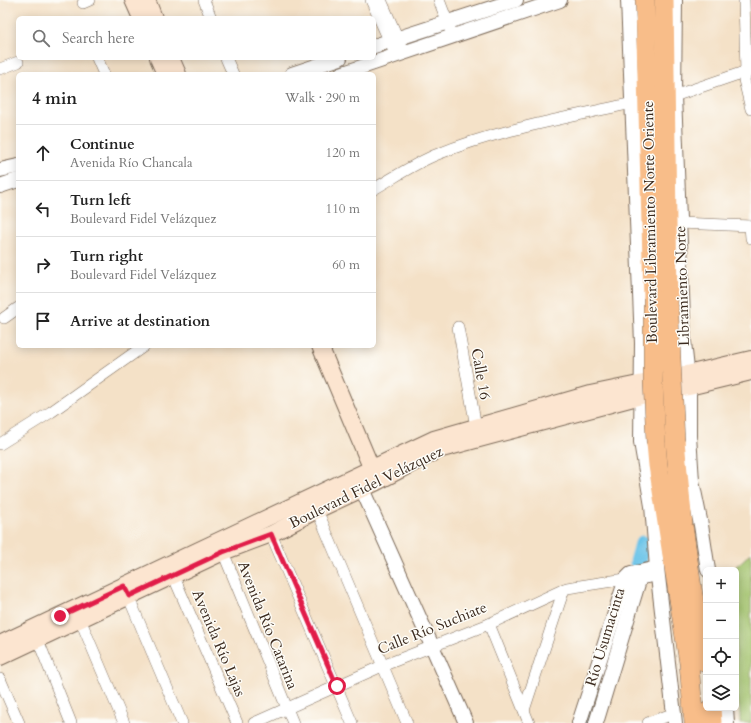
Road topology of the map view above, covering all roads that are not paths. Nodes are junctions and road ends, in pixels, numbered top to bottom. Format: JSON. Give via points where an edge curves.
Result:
{"nodes":[{"id":1,"x":133,"y":0,"type":"edge"},
{"id":2,"x":147,"y":0,"type":"edge"},
{"id":3,"x":204,"y":0,"type":"edge"},
{"id":4,"x":371,"y":0,"type":"edge"},
{"id":5,"x":381,"y":0,"type":"edge"},
{"id":6,"x":439,"y":0,"type":"edge"},
{"id":7,"x":516,"y":0,"type":"edge"},
{"id":8,"x":560,"y":0,"type":"edge"},
{"id":9,"x":628,"y":0,"type":"edge"},
{"id":10,"x":645,"y":0,"type":"edge"},
{"id":11,"x":664,"y":0,"type":"edge"},
{"id":12,"x":676,"y":0,"type":"edge"},
{"id":13,"x":744,"y":0,"type":"edge"},
{"id":14,"x":140,"y":16,"type":"edge"},
{"id":15,"x":153,"y":16,"type":"edge"},
{"id":16,"x":210,"y":16,"type":"edge"},
{"id":17,"x":450,"y":30,"type":"junction"},
{"id":18,"x":394,"y":39,"type":"junction"},
{"id":19,"x":376,"y":45,"type":"edge"},
{"id":20,"x":400,"y":55,"type":"junction"},
{"id":21,"x":98,"y":60,"type":"edge"},
{"id":22,"x":159,"y":60,"type":"edge"},
{"id":23,"x":172,"y":60,"type":"edge"},
{"id":24,"x":227,"y":60,"type":"edge"},
{"id":25,"x":334,"y":60,"type":"edge"},
{"id":26,"x":18,"y":62,"type":"dead end"},
{"id":27,"x":0,"y":69,"type":"edge"},
{"id":28,"x":748,"y":71,"type":"edge"},
{"id":29,"x":103,"y":72,"type":"edge"},
{"id":30,"x":164,"y":72,"type":"edge"},
{"id":31,"x":177,"y":72,"type":"edge"},
{"id":32,"x":232,"y":72,"type":"edge"},
{"id":33,"x":298,"y":72,"type":"edge"},
{"id":34,"x":347,"y":72,"type":"edge"},
{"id":35,"x":674,"y":96,"type":"junction"},
{"id":36,"x":632,"y":103,"type":"junction"},
{"id":37,"x":751,"y":109,"type":"edge"},
{"id":38,"x":16,"y":166,"type":"edge"},
{"id":39,"x":0,"y":170,"type":"edge"},
{"id":40,"x":16,"y":181,"type":"edge"},
{"id":41,"x":0,"y":186,"type":"edge"},
{"id":42,"x":376,"y":189,"type":"edge"},
{"id":43,"x":680,"y":223,"type":"junction"},
{"id":44,"x":750,"y":226,"type":"edge"},
{"id":45,"x":751,"y":238,"type":"edge"},
{"id":46,"x":660,"y":298,"type":"junction"},
{"id":47,"x":16,"y":309,"type":"edge"},
{"id":48,"x":4,"y":318,"type":"dead end"},
{"id":49,"x":458,"y":327,"type":"dead end"},
{"id":50,"x":684,"y":342,"type":"junction"},
{"id":51,"x":642,"y":343,"type":"junction"},
{"id":52,"x":141,"y":348,"type":"edge"},
{"id":53,"x":321,"y":348,"type":"edge"},
{"id":54,"x":751,"y":359,"type":"edge"},
{"id":55,"x":751,"y":372,"type":"edge"},
{"id":56,"x":688,"y":381,"type":"junction"},
{"id":57,"x":641,"y":390,"type":"junction"},
{"id":58,"x":476,"y":426,"type":"junction"},
{"id":59,"x":682,"y":439,"type":"junction"},
{"id":60,"x":649,"y":443,"type":"junction"},
{"id":61,"x":0,"y":444,"type":"edge"},
{"id":62,"x":375,"y":475,"type":"junction"},
{"id":63,"x":359,"y":483,"type":"junction"},
{"id":64,"x":317,"y":510,"type":"junction"},
{"id":65,"x":271,"y":534,"type":"junction"},
{"id":66,"x":223,"y":552,"type":"junction"},
{"id":67,"x":708,"y":567,"type":"edge"},
{"id":68,"x":657,"y":571,"type":"junction"},
{"id":69,"x":173,"y":576,"type":"junction"},
{"id":70,"x":640,"y":577,"type":"junction"},
{"id":71,"x":626,"y":579,"type":"junction"},
{"id":72,"x":564,"y":589,"type":"junction"},
{"id":73,"x":126,"y":591,"type":"junction"},
{"id":74,"x":80,"y":619,"type":"junction"},
{"id":75,"x":489,"y":624,"type":"junction"},
{"id":76,"x":38,"y":640,"type":"junction"},
{"id":77,"x":0,"y":644,"type":"edge"},
{"id":78,"x":432,"y":646,"type":"junction"},
{"id":79,"x":703,"y":648,"type":"edge"},
{"id":80,"x":0,"y":657,"type":"edge"},
{"id":81,"x":382,"y":666,"type":"junction"},
{"id":82,"x":0,"y":679,"type":"edge"},
{"id":83,"x":337,"y":686,"type":"junction"},
{"id":84,"x":286,"y":708,"type":"junction"},
{"id":85,"x":524,"y":710,"type":"junction"},
{"id":86,"x":711,"y":711,"type":"edge"},
{"id":87,"x":726,"y":711,"type":"edge"},
{"id":88,"x":675,"y":718,"type":"edge"},
{"id":89,"x":19,"y":723,"type":"edge"},
{"id":90,"x":72,"y":723,"type":"edge"},
{"id":91,"x":124,"y":723,"type":"edge"},
{"id":92,"x":182,"y":723,"type":"edge"},
{"id":93,"x":237,"y":723,"type":"edge"},
{"id":94,"x":254,"y":723,"type":"edge"},
{"id":95,"x":293,"y":723,"type":"edge"},
{"id":96,"x":352,"y":723,"type":"edge"},
{"id":97,"x":407,"y":723,"type":"edge"},
{"id":98,"x":466,"y":723,"type":"edge"},
{"id":99,"x":530,"y":723,"type":"edge"},
{"id":100,"x":579,"y":723,"type":"edge"},
{"id":101,"x":596,"y":723,"type":"edge"},
{"id":102,"x":648,"y":723,"type":"edge"},
{"id":103,"x":694,"y":723,"type":"edge"},
{"id":104,"x":712,"y":723,"type":"edge"},
{"id":105,"x":727,"y":723,"type":"edge"}],
"edges":[{"from":1,"to":14,"type":"main road"},
{"from":2,"to":15,"type":"main road"},
{"from":3,"to":16,"type":"street"},
{"from":4,"to":18,"type":"street"},
{"from":5,"to":18,"type":"street"},
{"from":6,"to":17,"type":"street"},
{"from":7,"to":17,"type":"street"},
{"from":8,"to":17,"type":"street"},
{"from":9,"to":36,"type":"street"},
{"from":10,"to":46,"type":"highway","name":"Boulevard Libramiento Norte Oriente"},
{"from":11,"to":46,"type":"highway","name":"Boulevard Libramiento Norte Oriente"},
{"from":12,"to":35,"type":"street","name":"Libramiento Norte"},
{"from":13,"to":28,"type":"street"},
{"from":17,"to":18,"type":"street"},
{"from":17,"to":20,"type":"street"},
{"from":18,"to":19,"type":"street"},
{"from":18,"to":20,"type":"street"},
{"from":20,"to":34,"type":"street"},
{"from":21,"to":29,"type":"street"},
{"from":22,"to":30,"type":"main road"},
{"from":23,"to":31,"type":"main road"},
{"from":24,"to":32,"type":"street"},
{"from":25,"to":33,"type":"street"},
{"from":26,"to":27,"type":"street"},
{"from":28,"to":35,"type":"street"},
{"from":28,"to":37,"type":"street","via":[[744,80]]},
{"from":35,"to":43,"type":"street","name":"Libramiento Norte"},
{"from":36,"to":42,"type":"street","via":[[506,132],[438,154],[410,167]]},
{"from":36,"to":51,"type":"street"},
{"from":38,"to":39,"type":"street"},
{"from":40,"to":41,"type":"street"},
{"from":43,"to":44,"type":"street"},
{"from":43,"to":50,"type":"street","name":"Libramiento Norte"},
{"from":44,"to":45,"type":"street"},
{"from":46,"to":59,"type":"highway","name":"Boulevard Libramiento Norte Oriente","bridge":true},
{"from":46,"to":60,"type":"highway","name":"Boulevard Libramiento Norte Oriente","bridge":true},
{"from":47,"to":48,"type":"street"},
{"from":49,"to":58,"type":"street","name":"Calle 16"},
{"from":50,"to":51,"type":"street","via":[[678,352],[664,358],[651,356]]},
{"from":50,"to":56,"type":"street","name":"Libramiento Norte"},
{"from":51,"to":57,"type":"street"},
{"from":52,"to":61,"type":"street","via":[[51,412]]},
{"from":53,"to":62,"type":"main road"},
{"from":54,"to":56,"type":"main road","name":"Boulevard Fidel Velázquez"},
{"from":55,"to":56,"type":"main road","name":"Boulevard Fidel Velázquez"},
{"from":56,"to":57,"type":"main road","name":"Boulevard Fidel Velázquez"},
{"from":56,"to":59,"type":"street","name":"Libramiento Norte"},
{"from":57,"to":58,"type":"main road","name":"Boulevard Fidel Velázquez","via":[[590,394]]},
{"from":57,"to":60,"type":"street"},
{"from":57,"to":62,"type":"main road","name":"Boulevard Fidel Velázquez","via":[[438,450]]},
{"from":58,"to":62,"type":"main road","name":"Boulevard Fidel Velázquez","via":[[434,439]]},
{"from":59,"to":60,"type":"street","via":[[682,422],[675,415],[666,415],[655,418],[646,425],[643,432]]},
{"from":59,"to":67,"type":"street","name":"Libramiento Norte"},
{"from":59,"to":79,"type":"highway","name":"Libramiento Norte","via":[[683,525],[692,595]]},
{"from":60,"to":68,"type":"street"},
{"from":60,"to":103,"type":"highway","via":[[658,465],[689,663]]},
{"from":62,"to":63,"type":"main road","name":"Boulevard Fidel Velázquez"},
{"from":63,"to":64,"type":"main road","name":"Boulevard Fidel Velázquez"},
{"from":63,"to":73,"type":"main road","name":"Boulevard Fidel Velázquez"},
{"from":63,"to":78,"type":"street"},
{"from":64,"to":65,"type":"main road","name":"Boulevard Fidel Velázquez"},
{"from":64,"to":81,"type":"street"},
{"from":65,"to":66,"type":"main road","name":"Boulevard Fidel Velázquez"},
{"from":65,"to":83,"type":"street"},
{"from":66,"to":69,"type":"main road","name":"Boulevard Fidel Velázquez"},
{"from":66,"to":84,"type":"street","name":"Avenida Río Catarina"},
{"from":68,"to":70,"type":"street","name":"Río Usumacinta"},
{"from":68,"to":71,"type":"street","name":"Calle Río Suchiate","via":[[630,574]]},
{"from":68,"to":88,"type":"street"},
{"from":69,"to":73,"type":"main road","name":"Boulevard Fidel Velázquez"},
{"from":69,"to":93,"type":"street","name":"Avenida Río Lajas"},
{"from":70,"to":71,"type":"street","name":"Calle Río Suchiate"},
{"from":70,"to":101,"type":"street","name":"Río Usumacinta"},
{"from":71,"to":72,"type":"street","name":"Calle Río Suchiate"},
{"from":71,"to":100,"type":"street","name":"Río Usumacinta"},
{"from":72,"to":75,"type":"street","name":"Calle Río Suchiate"},
{"from":72,"to":85,"type":"street"},
{"from":73,"to":74,"type":"main road","name":"Boulevard Fidel Velázquez"},
{"from":73,"to":77,"type":"main road","name":"Boulevard Fidel Velázquez"},
{"from":73,"to":92,"type":"street"},
{"from":74,"to":76,"type":"main road","name":"Boulevard Fidel Velázquez"},
{"from":74,"to":91,"type":"street"},
{"from":75,"to":78,"type":"street","name":"Calle Río Suchiate"},
{"from":75,"to":85,"type":"street"},
{"from":76,"to":80,"type":"main road","name":"Boulevard Fidel Velázquez"},
{"from":76,"to":90,"type":"street"},
{"from":78,"to":81,"type":"street","name":"Calle Río Suchiate"},
{"from":78,"to":98,"type":"street"},
{"from":81,"to":83,"type":"street","name":"Calle Río Suchiate"},
{"from":81,"to":97,"type":"street"},
{"from":82,"to":89,"type":"street"},
{"from":83,"to":84,"type":"street","name":"Calle Río Suchiate"},
{"from":83,"to":96,"type":"street"},
{"from":84,"to":94,"type":"street","name":"Calle Río Suchiate"},
{"from":84,"to":95,"type":"street","name":"Avenida Río Catarina"},
{"from":85,"to":99,"type":"street"},
{"from":86,"to":104,"type":"highway"},
{"from":87,"to":105,"type":"street"},
{"from":88,"to":102,"type":"street"}]}
